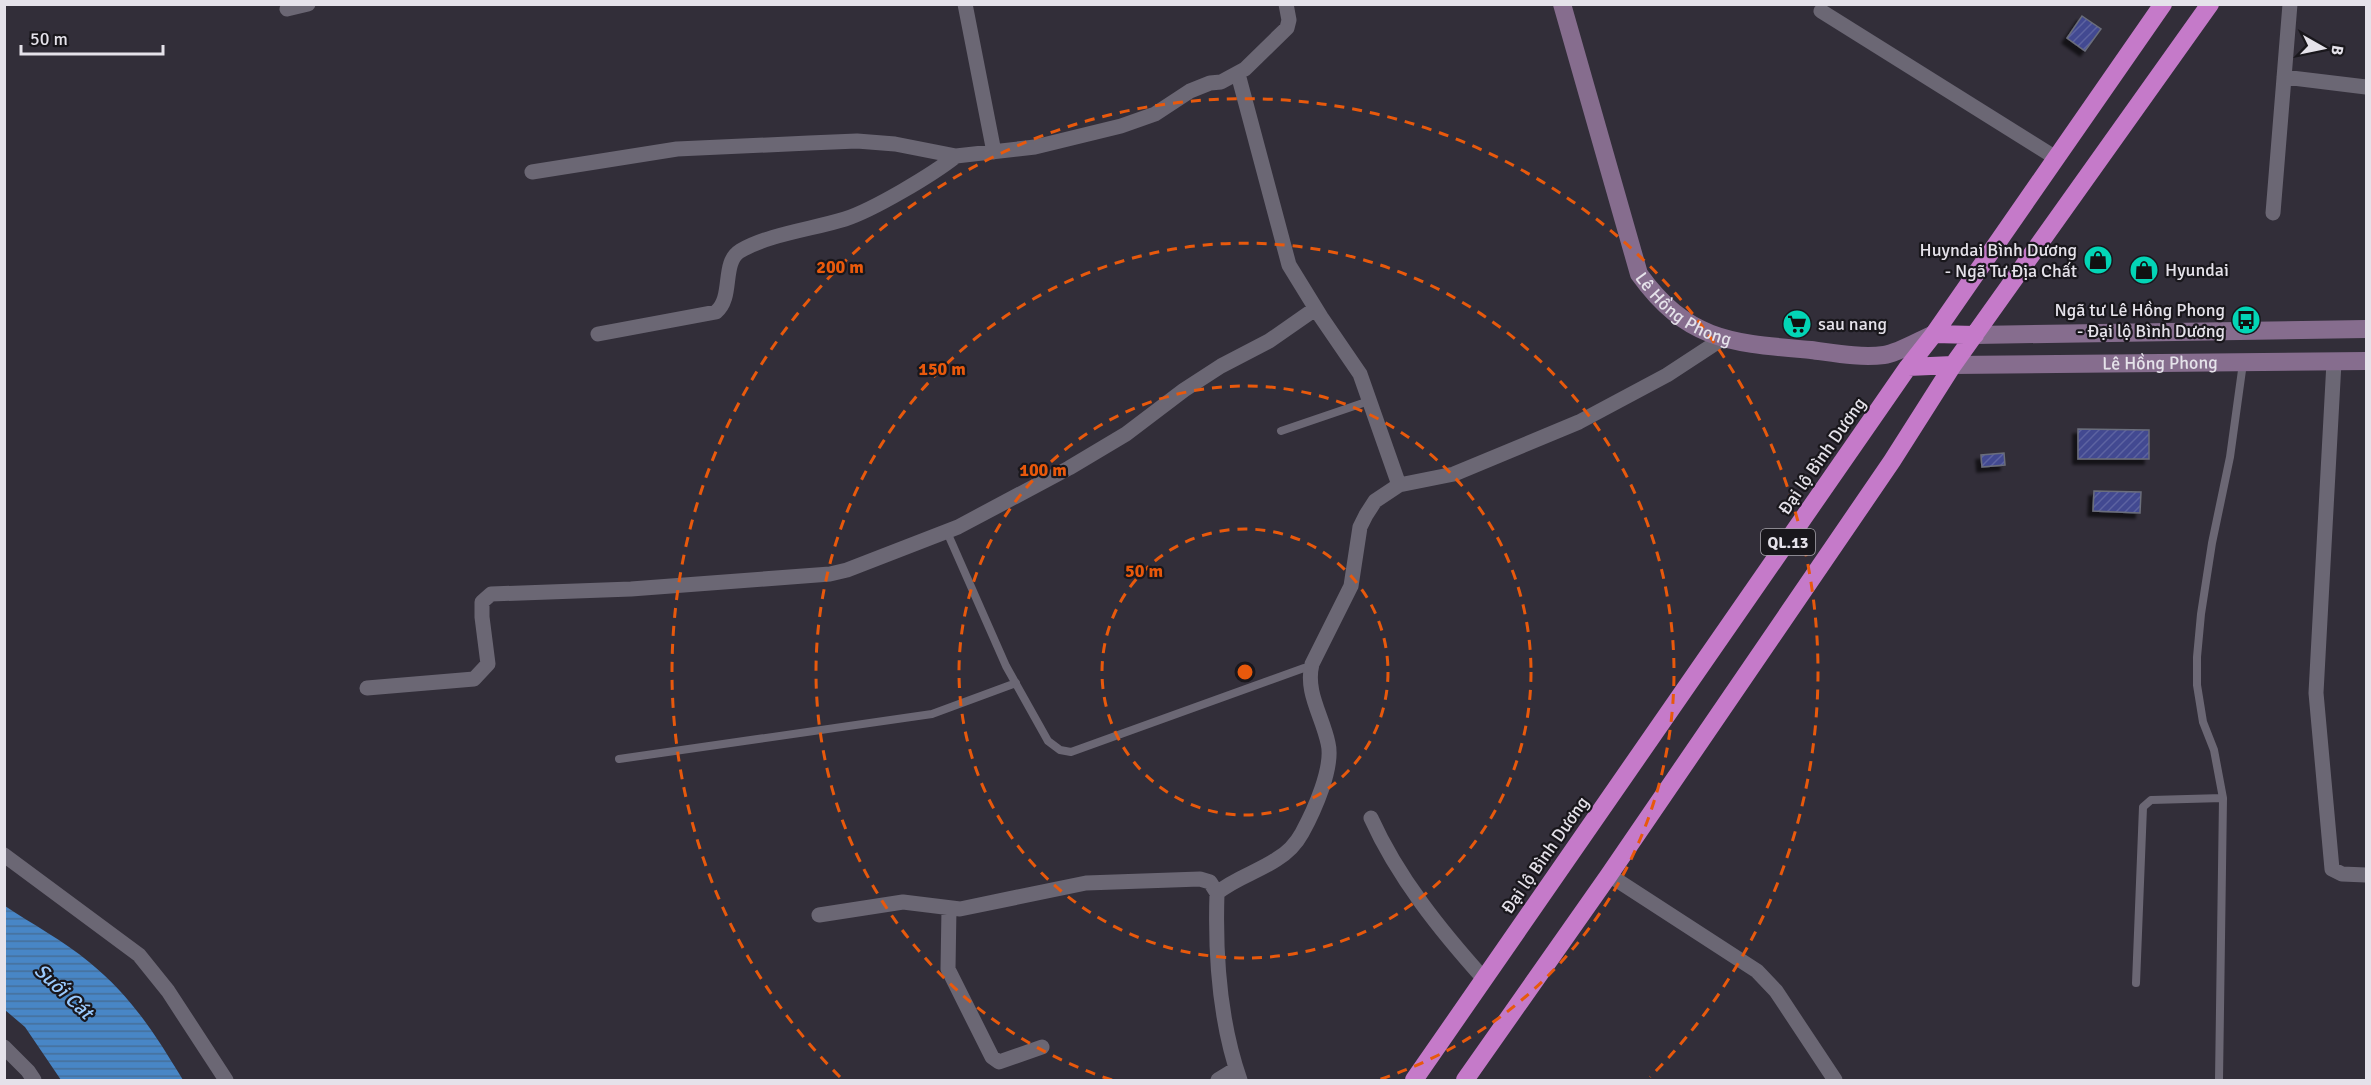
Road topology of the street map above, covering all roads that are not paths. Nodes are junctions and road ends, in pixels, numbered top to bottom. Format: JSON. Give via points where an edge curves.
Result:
{"nodes":[{"id":1,"x":308,"y":4,"type":"edge"},
{"id":2,"x":965,"y":4,"type":"edge"},
{"id":3,"x":1286,"y":4,"type":"edge"},
{"id":4,"x":1562,"y":4,"type":"edge"},
{"id":5,"x":2163,"y":4,"type":"edge"},
{"id":6,"x":2211,"y":4,"type":"edge"},
{"id":7,"x":2290,"y":4,"type":"edge"},
{"id":8,"x":287,"y":9,"type":"dead end"},
{"id":9,"x":1821,"y":11,"type":"dead end"},
{"id":10,"x":1238,"y":74,"type":"junction"},
{"id":11,"x":2284,"y":77,"type":"junction"},
{"id":12,"x":2367,"y":87,"type":"edge"},
{"id":13,"x":994,"y":152,"type":"junction"},
{"id":14,"x":956,"y":156,"type":"junction"},
{"id":15,"x":2056,"y":158,"type":"junction"},
{"id":16,"x":532,"y":172,"type":"dead end"},
{"id":17,"x":2272,"y":213,"type":"dead end"},
{"id":18,"x":1315,"y":309,"type":"junction"},
{"id":19,"x":2367,"y":329,"type":"edge"},
{"id":20,"x":598,"y":334,"type":"dead end"},
{"id":21,"x":1934,"y":334,"type":"junction"},
{"id":22,"x":1975,"y":335,"type":"junction"},
{"id":23,"x":1722,"y":339,"type":"junction"},
{"id":24,"x":1886,"y":355,"type":"junction"},
{"id":25,"x":2367,"y":361,"type":"edge"},
{"id":26,"x":2244,"y":362,"type":"junction"},
{"id":27,"x":2334,"y":362,"type":"junction"},
{"id":28,"x":1953,"y":365,"type":"junction"},
{"id":29,"x":1908,"y":367,"type":"junction"},
{"id":30,"x":1369,"y":401,"type":"junction"},
{"id":31,"x":1281,"y":431,"type":"dead end"},
{"id":32,"x":1399,"y":485,"type":"junction"},
{"id":33,"x":947,"y":532,"type":"junction"},
{"id":34,"x":1310,"y":669,"type":"junction"},
{"id":35,"x":1016,"y":683,"type":"junction"},
{"id":36,"x":367,"y":688,"type":"dead end"},
{"id":37,"x":619,"y":759,"type":"dead end"},
{"id":38,"x":2223,"y":798,"type":"junction"},
{"id":39,"x":1371,"y":818,"type":"dead end"},
{"id":40,"x":4,"y":855,"type":"edge"},
{"id":41,"x":1609,"y":875,"type":"junction"},
{"id":42,"x":2367,"y":875,"type":"edge"},
{"id":43,"x":1217,"y":893,"type":"junction"},
{"id":44,"x":949,"y":908,"type":"junction"},
{"id":45,"x":819,"y":915,"type":"dead end"},
{"id":46,"x":1484,"y":979,"type":"junction"},
{"id":47,"x":2136,"y":983,"type":"dead end"},
{"id":48,"x":4,"y":1047,"type":"edge"},
{"id":49,"x":1042,"y":1047,"type":"dead end"},
{"id":50,"x":1238,"y":1075,"type":"edge"},
{"id":51,"x":34,"y":1080,"type":"edge"},
{"id":52,"x":226,"y":1080,"type":"edge"},
{"id":53,"x":1218,"y":1080,"type":"edge"},
{"id":54,"x":1414,"y":1080,"type":"edge"},
{"id":55,"x":1466,"y":1080,"type":"edge"},
{"id":56,"x":1835,"y":1080,"type":"edge"},
{"id":57,"x":2219,"y":1080,"type":"edge"}],
"edges":[{"from":1,"to":8,"type":"street"},
{"from":2,"to":13,"type":"street"},
{"from":3,"to":10,"type":"street","via":[[1287,28]]},
{"from":4,"to":23,"type":"street","name":"Lê Hồng Phong","via":[[1639,274],[1652,292],[1691,326]]},
{"from":5,"to":15,"type":"highway","name":"Đại lộ Bình Dương","number":"QL.13"},
{"from":6,"to":22,"type":"highway","number":"QL.13"},
{"from":7,"to":11,"type":"street"},
{"from":9,"to":15,"type":"street"},
{"from":10,"to":13,"type":"street","via":[[1190,91],[1155,114],[1121,126],[1035,147]]},
{"from":10,"to":18,"type":"street","via":[[1289,265]]},
{"from":11,"to":12,"type":"street"},
{"from":11,"to":17,"type":"street"},
{"from":13,"to":14,"type":"street"},
{"from":14,"to":16,"type":"street","via":[[895,144],[848,141],[677,149]]},
{"from":14,"to":20,"type":"street","via":[[847,218],[737,253],[723,306],[716,312]]},
{"from":15,"to":21,"type":"highway","name":"Đại lộ Bình Dương","number":"QL.13"},
{"from":18,"to":30,"type":"street","via":[[1360,374]]},
{"from":18,"to":33,"type":"street","via":[[1269,341],[1184,390],[1126,434]]},
{"from":19,"to":22,"type":"street","name":"Lê Hồng Phong"},
{"from":21,"to":22,"type":"highway"},
{"from":21,"to":24,"type":"street","name":"Lê Hồng Phong"},
{"from":21,"to":29,"type":"highway","name":"Đại lộ Bình Dương","number":"QL.13"},
{"from":22,"to":28,"type":"highway","number":"QL.13"},
{"from":23,"to":24,"type":"street","name":"Lê Hồng Phong"},
{"from":23,"to":32,"type":"street","via":[[1667,375],[1579,422],[1454,474]]},
{"from":24,"to":29,"type":"street"},
{"from":25,"to":27,"type":"street","name":"Lê Hồng Phong"},
{"from":26,"to":27,"type":"street","name":"Lê Hồng Phong"},
{"from":26,"to":28,"type":"street","name":"Lê Hồng Phong"},
{"from":26,"to":38,"type":"lane","via":[[2210,553],[2197,657],[2203,722],[2214,750]]},
{"from":27,"to":42,"type":"street","via":[[2316,693],[2332,868],[2342,874]]},
{"from":28,"to":29,"type":"highway"},
{"from":28,"to":41,"type":"highway","number":"QL.13","via":[[1892,461]]},
{"from":29,"to":46,"type":"highway","name":"Đại lộ Bình Dương","number":"QL.13"},
{"from":30,"to":31,"type":"lane"},
{"from":30,"to":32,"type":"street"},
{"from":32,"to":34,"type":"street","via":[[1375,501],[1360,527],[1351,586]]},
{"from":33,"to":35,"type":"lane"},
{"from":33,"to":36,"type":"street","via":[[830,574],[632,589],[491,594],[482,602],[488,664],[474,679]]},
{"from":34,"to":35,"type":"lane","via":[[1071,752],[1048,741]]},
{"from":34,"to":43,"type":"street","via":[[1311,691],[1330,752],[1323,783],[1302,834],[1276,860]]},
{"from":35,"to":37,"type":"lane","via":[[932,714]]},
{"from":38,"to":47,"type":"lane","via":[[2151,800],[2143,807]]},
{"from":38,"to":57,"type":"lane"},
{"from":39,"to":46,"type":"street","via":[[1409,883]]},
{"from":40,"to":52,"type":"street","via":[[139,955],[168,991]]},
{"from":41,"to":55,"type":"highway","number":"QL.13"},
{"from":41,"to":56,"type":"street","via":[[1757,971],[1776,992]]},
{"from":43,"to":44,"type":"street","via":[[1210,882],[1200,879],[1086,883]]},
{"from":43,"to":50,"type":"street","via":[[1223,1015]]},
{"from":44,"to":45,"type":"street","via":[[895,902]]},
{"from":44,"to":49,"type":"street","via":[[948,969],[992,1057],[999,1062]]},
{"from":46,"to":54,"type":"highway","name":"Đại lộ Bình Dương","number":"QL.13"},
{"from":48,"to":51,"type":"street"},
{"from":50,"to":53,"type":"street"}]}
